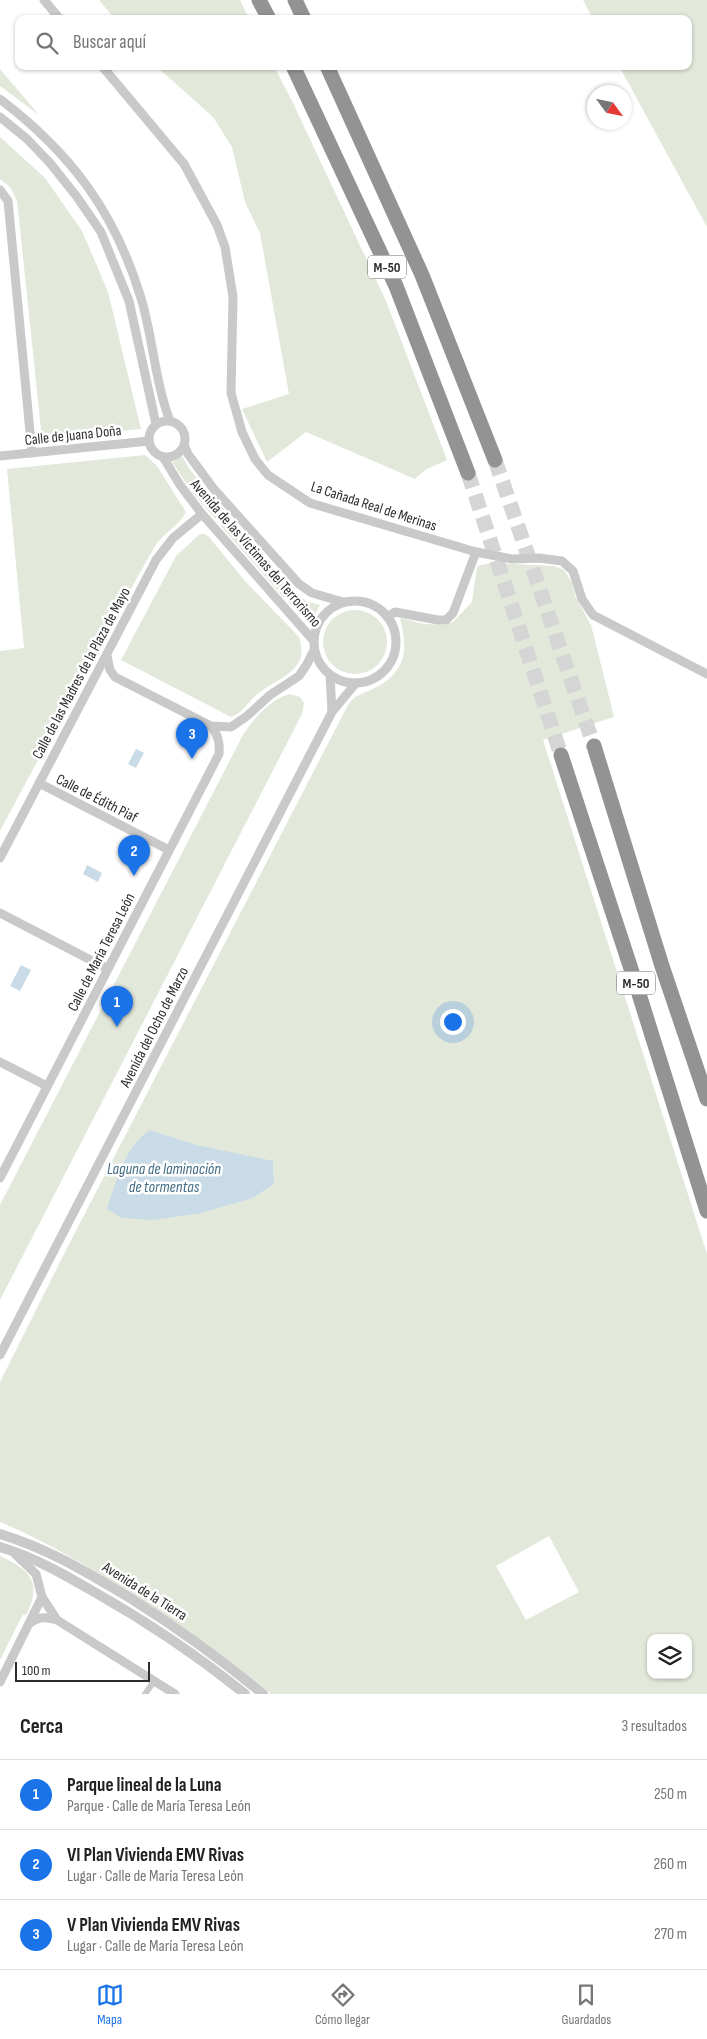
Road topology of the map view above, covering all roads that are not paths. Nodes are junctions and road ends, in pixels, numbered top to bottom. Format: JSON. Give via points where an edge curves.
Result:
{"nodes":[{"id":1,"x":44,"y":0,"type":"edge"},
{"id":2,"x":259,"y":0,"type":"edge"},
{"id":3,"x":294,"y":0,"type":"edge"},
{"id":4,"x":57,"y":15,"type":"edge"},
{"id":5,"x":267,"y":15,"type":"edge"},
{"id":6,"x":302,"y":15,"type":"edge"},
{"id":7,"x":105,"y":70,"type":"edge"},
{"id":8,"x":295,"y":70,"type":"edge"},
{"id":9,"x":329,"y":70,"type":"edge"},
{"id":10,"x":0,"y":99,"type":"edge"},
{"id":11,"x":0,"y":117,"type":"edge"},
{"id":12,"x":0,"y":190,"type":"edge"},
{"id":13,"x":170,"y":421,"type":"junction"},
{"id":14,"x":156,"y":424,"type":"junction"},
{"id":15,"x":149,"y":442,"type":"junction"},
{"id":16,"x":184,"y":445,"type":"junction"},
{"id":17,"x":32,"y":453,"type":"junction"},
{"id":18,"x":0,"y":456,"type":"edge"},
{"id":19,"x":164,"y":457,"type":"junction"},
{"id":20,"x":495,"y":460,"type":"tunnel mouth"},
{"id":21,"x":468,"y":473,"type":"tunnel mouth"},
{"id":22,"x":202,"y":514,"type":"junction"},
{"id":23,"x":476,"y":552,"type":"junction"},
{"id":24,"x":343,"y":602,"type":"junction"},
{"id":25,"x":387,"y":617,"type":"junction"},
{"id":26,"x":314,"y":645,"type":"junction"},
{"id":27,"x":107,"y":656,"type":"junction"},
{"id":28,"x":707,"y":674,"type":"edge"},
{"id":29,"x":330,"y":675,"type":"junction"},
{"id":30,"x":115,"y":676,"type":"junction"},
{"id":31,"x":92,"y":679,"type":"junction"},
{"id":32,"x":356,"y":683,"type":"junction"},
{"id":33,"x":332,"y":712,"type":"junction"},
{"id":34,"x":211,"y":726,"type":"junction"},
{"id":35,"x":594,"y":746,"type":"tunnel mouth"},
{"id":36,"x":561,"y":755,"type":"tunnel mouth"},
{"id":37,"x":39,"y":783,"type":"junction"},
{"id":38,"x":169,"y":850,"type":"junction"},
{"id":39,"x":0,"y":858,"type":"edge"},
{"id":40,"x":0,"y":913,"type":"edge"},
{"id":41,"x":108,"y":969,"type":"junction"},
{"id":42,"x":692,"y":1055,"type":"junction"},
{"id":43,"x":0,"y":1062,"type":"edge"},
{"id":44,"x":47,"y":1086,"type":"junction"},
{"id":45,"x":707,"y":1087,"type":"edge"},
{"id":46,"x":707,"y":1099,"type":"edge"},
{"id":47,"x":0,"y":1178,"type":"edge"},
{"id":48,"x":707,"y":1211,"type":"edge"},
{"id":49,"x":0,"y":1355,"type":"edge"},
{"id":50,"x":0,"y":1534,"type":"edge"},
{"id":51,"x":4,"y":1548,"type":"edge"},
{"id":52,"x":42,"y":1597,"type":"junction"},
{"id":53,"x":57,"y":1620,"type":"junction"},
{"id":54,"x":30,"y":1623,"type":"junction"},
{"id":55,"x":155,"y":1680,"type":"junction"},
{"id":56,"x":0,"y":1682,"type":"edge"},
{"id":57,"x":145,"y":1694,"type":"edge"},
{"id":58,"x":175,"y":1694,"type":"edge"},
{"id":59,"x":245,"y":1694,"type":"edge"},
{"id":60,"x":263,"y":1694,"type":"edge"}],
"edges":[{"from":1,"to":4,"type":"street"},
{"from":2,"to":5,"type":"highway"},
{"from":3,"to":6,"type":"highway"},
{"from":7,"to":23,"type":"street","name":"La Cañada Real de Merinas","via":[[184,164],[217,225],[225,247],[233,297],[231,393],[242,432],[259,464],[268,475],[310,503]]},
{"from":8,"to":21,"type":"highway","number":"M-50","via":[[396,286]]},
{"from":9,"to":20,"type":"highway","number":"M-50","via":[[422,275]]},
{"from":10,"to":13,"type":"street","via":[[61,152],[89,187],[113,227],[140,297]]},
{"from":11,"to":14,"type":"street","via":[[50,163],[101,232],[129,301]]},
{"from":12,"to":17,"type":"street","via":[[8,201]]},
{"from":13,"to":14,"type":"street"},
{"from":13,"to":16,"type":"street","via":[[183,430]]},
{"from":14,"to":15,"type":"street","via":[[150,432]]},
{"from":15,"to":17,"type":"street","name":"Calle de Juana Doña"},
{"from":15,"to":19,"type":"street","via":[[154,452]]},
{"from":16,"to":19,"type":"street","via":[[177,454]]},
{"from":16,"to":24,"type":"street","name":"Avenida de las Víctimas del Terrorismo","via":[[213,488],[299,584],[319,596]]},
{"from":17,"to":18,"type":"street","name":"Calle de Juana Doña"},
{"from":19,"to":22,"type":"street","name":"Avenida de las Víctimas del Terrorismo"},
{"from":22,"to":26,"type":"street","name":"Avenida de las Víctimas del Terrorismo"},
{"from":22,"to":27,"type":"street","name":"Calle de las Madres de la Plaza de Mayo","via":[[164,548]]},
{"from":23,"to":25,"type":"street","via":[[453,613],[446,620],[395,612]]},
{"from":23,"to":28,"type":"street","name":"La Cañada Real de Merinas","via":[[512,559],[562,561],[573,571],[582,599],[593,615]]},
{"from":24,"to":25,"type":"street","via":[[368,602]]},
{"from":24,"to":26,"type":"street","via":[[322,616],[317,624]]},
{"from":25,"to":32,"type":"street","via":[[396,643],[391,660],[379,675]]},
{"from":26,"to":29,"type":"street","via":[[322,666]]},
{"from":26,"to":34,"type":"street","via":[[299,676],[270,695],[237,724],[231,727]]},
{"from":27,"to":30,"type":"street"},
{"from":27,"to":31,"type":"street","name":"Calle de las Madres de la Plaza de Mayo"},
{"from":29,"to":32,"type":"street"},
{"from":29,"to":33,"type":"street","name":"Avenida del Ocho de Marzo"},
{"from":30,"to":31,"type":"street"},
{"from":30,"to":34,"type":"street"},
{"from":31,"to":37,"type":"street","name":"Calle de las Madres de la Plaza de Mayo"},
{"from":32,"to":33,"type":"street","name":"Avenida del Ocho de Marzo"},
{"from":33,"to":49,"type":"street","name":"Avenida del Ocho de Marzo"},
{"from":34,"to":38,"type":"street","name":"Calle de María Teresa León","via":[[218,735],[219,754]]},
{"from":35,"to":42,"type":"highway","number":"M-50"},
{"from":36,"to":48,"type":"highway","number":"M-50"},
{"from":37,"to":38,"type":"street","name":"Calle de Édith Piaf"},
{"from":37,"to":39,"type":"street","name":"Calle de las Madres de la Plaza de Mayo"},
{"from":38,"to":41,"type":"street","name":"Calle de María Teresa León"},
{"from":40,"to":41,"type":"street"},
{"from":41,"to":44,"type":"street","name":"Calle de María Teresa León"},
{"from":42,"to":45,"type":"highway"},
{"from":42,"to":46,"type":"highway","number":"M-50"},
{"from":43,"to":44,"type":"street"},
{"from":44,"to":47,"type":"street","name":"Calle de María Teresa León"},
{"from":50,"to":60,"type":"street","name":"Avenida de la Tierra","via":[[34,1546],[108,1585],[186,1635]]},
{"from":51,"to":52,"type":"street","via":[[24,1561],[36,1574]]},
{"from":51,"to":59,"type":"street","name":"Avenida de la Tierra","via":[[29,1556],[144,1621]]},
{"from":52,"to":53,"type":"street"},
{"from":52,"to":54,"type":"street"},
{"from":53,"to":54,"type":"street","via":[[45,1616]]},
{"from":53,"to":55,"type":"street"},
{"from":54,"to":56,"type":"street"},
{"from":55,"to":57,"type":"street"},
{"from":55,"to":58,"type":"street"}]}
